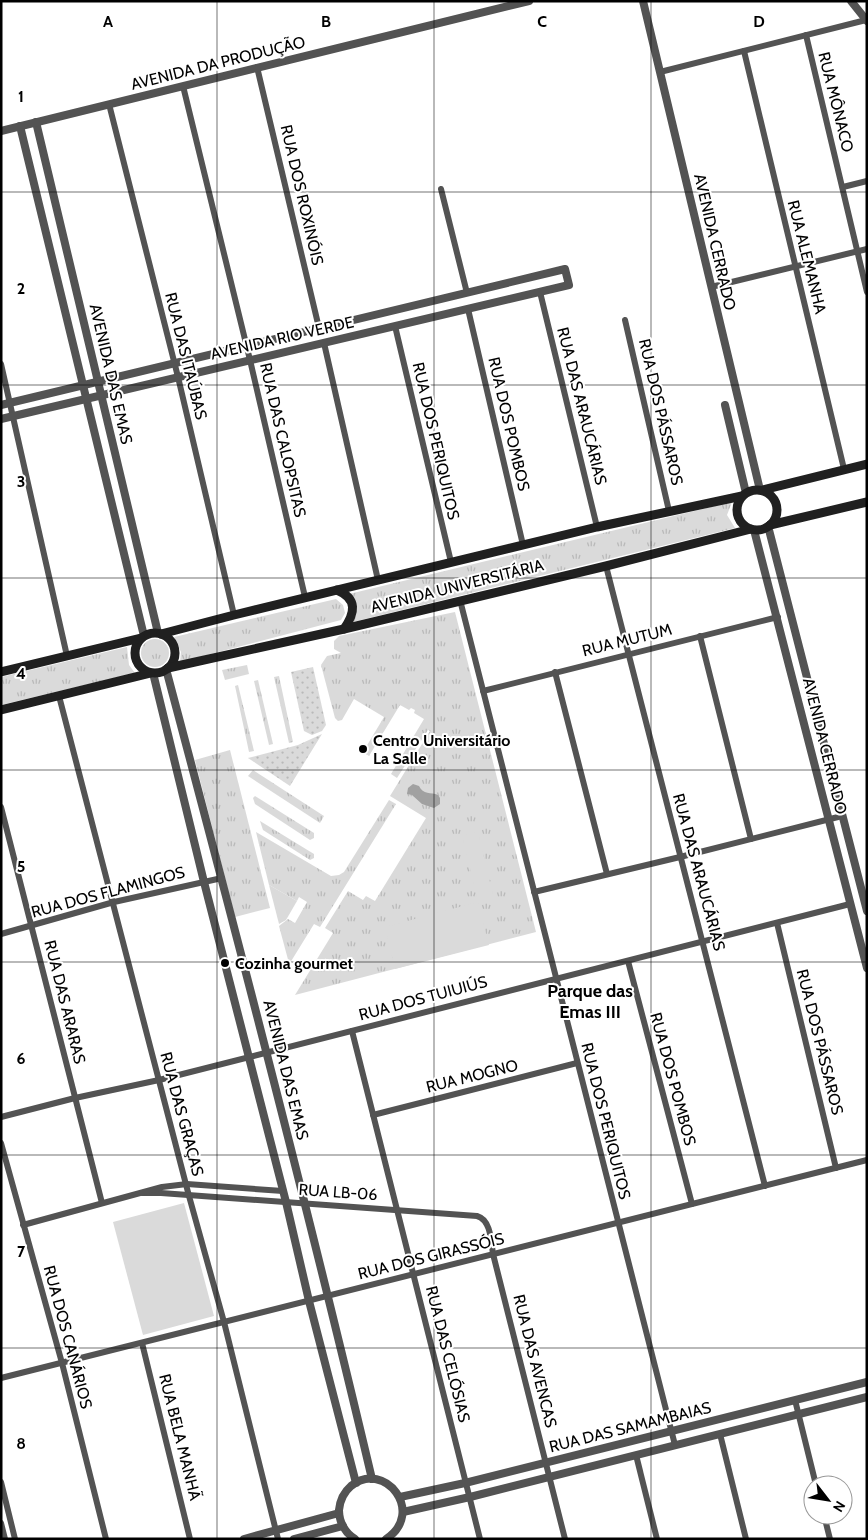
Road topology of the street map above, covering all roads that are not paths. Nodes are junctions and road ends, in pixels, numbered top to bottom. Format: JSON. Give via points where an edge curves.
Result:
{"nodes":[{"id":1,"x":529,"y":1,"type":"edge"},
{"id":2,"x":643,"y":1,"type":"edge"},
{"id":3,"x":852,"y":1,"type":"edge"},
{"id":4,"x":867,"y":20,"type":"edge"},
{"id":5,"x":806,"y":36,"type":"junction"},
{"id":6,"x":744,"y":51,"type":"junction"},
{"id":7,"x":258,"y":67,"type":"junction"},
{"id":8,"x":660,"y":72,"type":"junction"},
{"id":9,"x":183,"y":86,"type":"junction"},
{"id":10,"x":109,"y":104,"type":"junction"},
{"id":11,"x":36,"y":122,"type":"junction"},
{"id":12,"x":20,"y":126,"type":"junction"},
{"id":13,"x":1,"y":131,"type":"edge"},
{"id":14,"x":867,"y":181,"type":"edge"},
{"id":15,"x":843,"y":187,"type":"junction"},
{"id":16,"x":442,"y":189,"type":"dead end"},
{"id":17,"x":867,"y":249,"type":"edge"},
{"id":18,"x":858,"y":251,"type":"junction"},
{"id":19,"x":795,"y":266,"type":"junction"},
{"id":20,"x":711,"y":287,"type":"junction"},
{"id":21,"x":467,"y":292,"type":"junction"},
{"id":22,"x":540,"y":292,"type":"junction"},
{"id":23,"x":867,"y":292,"type":"edge"},
{"id":24,"x":468,"y":309,"type":"junction"},
{"id":25,"x":625,"y":320,"type":"dead end"},
{"id":26,"x":395,"y":326,"type":"junction"},
{"id":27,"x":319,"y":328,"type":"junction"},
{"id":28,"x":324,"y":343,"type":"junction"},
{"id":29,"x":247,"y":346,"type":"junction"},
{"id":30,"x":250,"y":360,"type":"junction"},
{"id":31,"x":174,"y":363,"type":"junction"},
{"id":32,"x":1,"y":364,"type":"edge"},
{"id":33,"x":178,"y":377,"type":"junction"},
{"id":34,"x":99,"y":382,"type":"junction"},
{"id":35,"x":82,"y":386,"type":"junction"},
{"id":36,"x":102,"y":395,"type":"junction"},
{"id":37,"x":86,"y":399,"type":"junction"},
{"id":38,"x":10,"y":403,"type":"junction"},
{"id":39,"x":1,"y":405,"type":"edge"},
{"id":40,"x":725,"y":405,"type":"dead end"},
{"id":41,"x":13,"y":416,"type":"junction"},
{"id":42,"x":1,"y":418,"type":"edge"},
{"id":43,"x":867,"y":464,"type":"edge"},
{"id":44,"x":844,"y":469,"type":"junction"},
{"id":45,"x":761,"y":490,"type":"junction"},
{"id":46,"x":744,"y":494,"type":"junction"},
{"id":47,"x":867,"y":502,"type":"edge"},
{"id":48,"x":669,"y":511,"type":"junction"},
{"id":49,"x":769,"y":525,"type":"junction"},
{"id":50,"x":597,"y":527,"type":"junction"},
{"id":51,"x":753,"y":530,"type":"junction"},
{"id":52,"x":523,"y":545,"type":"junction"},
{"id":53,"x":451,"y":562,"type":"junction"},
{"id":54,"x":606,"y":566,"type":"junction"},
{"id":55,"x":378,"y":580,"type":"junction"},
{"id":56,"x":337,"y":590,"type":"junction"},
{"id":57,"x":305,"y":597,"type":"junction"},
{"id":58,"x":460,"y":600,"type":"junction"},
{"id":59,"x":234,"y":615,"type":"junction"},
{"id":60,"x":778,"y":617,"type":"junction"},
{"id":61,"x":344,"y":629,"type":"junction"},
{"id":62,"x":160,"y":634,"type":"junction"},
{"id":63,"x":700,"y":636,"type":"junction"},
{"id":64,"x":143,"y":637,"type":"junction"},
{"id":65,"x":630,"y":654,"type":"junction"},
{"id":66,"x":67,"y":656,"type":"junction"},
{"id":67,"x":167,"y":669,"type":"junction"},
{"id":68,"x":1,"y":672,"type":"edge"},
{"id":69,"x":555,"y":672,"type":"junction"},
{"id":70,"x":152,"y":673,"type":"junction"},
{"id":71,"x":483,"y":691,"type":"junction"},
{"id":72,"x":59,"y":696,"type":"junction"},
{"id":73,"x":1,"y":710,"type":"edge"},
{"id":74,"x":1,"y":807,"type":"edge"},
{"id":75,"x":842,"y":816,"type":"junction"},
{"id":76,"x":829,"y":819,"type":"junction"},
{"id":77,"x":750,"y":839,"type":"junction"},
{"id":78,"x":680,"y":857,"type":"junction"},
{"id":79,"x":606,"y":874,"type":"junction"},
{"id":80,"x":222,"y":878,"type":"junction"},
{"id":81,"x":204,"y":882,"type":"junction"},
{"id":82,"x":534,"y":892,"type":"junction"},
{"id":83,"x":114,"y":902,"type":"junction"},
{"id":84,"x":850,"y":904,"type":"junction"},
{"id":85,"x":867,"y":911,"type":"edge"},
{"id":86,"x":777,"y":923,"type":"junction"},
{"id":87,"x":32,"y":926,"type":"junction"},
{"id":88,"x":1,"y":934,"type":"edge"},
{"id":89,"x":703,"y":942,"type":"junction"},
{"id":90,"x":628,"y":960,"type":"junction"},
{"id":91,"x":867,"y":968,"type":"edge"},
{"id":92,"x":555,"y":978,"type":"junction"},
{"id":93,"x":352,"y":1031,"type":"junction"},
{"id":94,"x":267,"y":1052,"type":"junction"},
{"id":95,"x":249,"y":1057,"type":"junction"},
{"id":96,"x":577,"y":1063,"type":"junction"},
{"id":97,"x":159,"y":1080,"type":"junction"},
{"id":98,"x":75,"y":1098,"type":"junction"},
{"id":99,"x":373,"y":1115,"type":"junction"},
{"id":100,"x":1,"y":1117,"type":"edge"},
{"id":101,"x":1,"y":1142,"type":"edge"},
{"id":102,"x":867,"y":1160,"type":"edge"},
{"id":103,"x":836,"y":1168,"type":"junction"},
{"id":104,"x":187,"y":1184,"type":"junction"},
{"id":105,"x":765,"y":1186,"type":"junction"},
{"id":106,"x":283,"y":1191,"type":"junction"},
{"id":107,"x":142,"y":1193,"type":"junction"},
{"id":108,"x":189,"y":1196,"type":"junction"},
{"id":109,"x":286,"y":1202,"type":"junction"},
{"id":110,"x":102,"y":1203,"type":"junction"},
{"id":111,"x":305,"y":1204,"type":"junction"},
{"id":112,"x":692,"y":1204,"type":"junction"},
{"id":113,"x":396,"y":1210,"type":"junction"},
{"id":114,"x":484,"y":1219,"type":"joint"},
{"id":115,"x":617,"y":1223,"type":"junction"},
{"id":116,"x":23,"y":1224,"type":"junction"},
{"id":117,"x":493,"y":1254,"type":"junction"},
{"id":118,"x":413,"y":1274,"type":"junction"},
{"id":119,"x":329,"y":1296,"type":"junction"},
{"id":120,"x":309,"y":1301,"type":"junction"},
{"id":121,"x":224,"y":1322,"type":"junction"},
{"id":122,"x":142,"y":1343,"type":"junction"},
{"id":123,"x":62,"y":1363,"type":"junction"},
{"id":124,"x":1,"y":1378,"type":"edge"},
{"id":125,"x":867,"y":1382,"type":"edge"},
{"id":126,"x":867,"y":1397,"type":"edge"},
{"id":127,"x":795,"y":1400,"type":"junction"},
{"id":128,"x":798,"y":1414,"type":"junction"},
{"id":129,"x":671,"y":1430,"type":"junction"},
{"id":130,"x":720,"y":1434,"type":"junction"},
{"id":131,"x":675,"y":1445,"type":"junction"},
{"id":132,"x":636,"y":1455,"type":"junction"},
{"id":133,"x":546,"y":1462,"type":"junction"},
{"id":134,"x":813,"y":1475,"type":"edge"},
{"id":135,"x":550,"y":1476,"type":"junction"},
{"id":136,"x":372,"y":1479,"type":"junction"},
{"id":137,"x":1,"y":1482,"type":"edge"},
{"id":138,"x":356,"y":1483,"type":"junction"},
{"id":139,"x":465,"y":1483,"type":"junction"},
{"id":140,"x":400,"y":1497,"type":"junction"},
{"id":141,"x":470,"y":1497,"type":"junction"},
{"id":142,"x":403,"y":1512,"type":"junction"},
{"id":143,"x":339,"y":1513,"type":"junction"},
{"id":144,"x":1,"y":1523,"type":"edge"},
{"id":145,"x":826,"y":1525,"type":"edge"},
{"id":146,"x":343,"y":1526,"type":"junction"},
{"id":147,"x":278,"y":1535,"type":"edge"},
{"id":148,"x":5,"y":1539,"type":"edge"},
{"id":149,"x":15,"y":1539,"type":"edge"},
{"id":150,"x":106,"y":1539,"type":"edge"},
{"id":151,"x":190,"y":1539,"type":"edge"},
{"id":152,"x":244,"y":1539,"type":"edge"},
{"id":153,"x":294,"y":1539,"type":"edge"},
{"id":154,"x":355,"y":1539,"type":"edge"},
{"id":155,"x":387,"y":1539,"type":"edge"},
{"id":156,"x":480,"y":1539,"type":"edge"},
{"id":157,"x":565,"y":1539,"type":"edge"},
{"id":158,"x":657,"y":1539,"type":"edge"},
{"id":159,"x":746,"y":1539,"type":"edge"},
{"id":160,"x":830,"y":1539,"type":"edge"}],
"edges":[{"from":1,"to":7,"type":"street","name":"AVENIDA DA PRODUÇÃO"},
{"from":2,"to":8,"type":"street","name":"AVENIDA CERRADO"},
{"from":3,"to":4,"type":"street"},
{"from":4,"to":5,"type":"street"},
{"from":5,"to":6,"type":"street"},
{"from":5,"to":15,"type":"street","name":"RUA MÔNACO"},
{"from":6,"to":8,"type":"street"},
{"from":6,"to":19,"type":"street","name":"RUA ALEMANHA"},
{"from":7,"to":9,"type":"street","name":"AVENIDA DA PRODUÇÃO"},
{"from":7,"to":27,"type":"street","name":"RUA DOS ROXINÓIS"},
{"from":8,"to":20,"type":"street","name":"AVENIDA CERRADO"},
{"from":9,"to":10,"type":"street","name":"AVENIDA DA PRODUÇÃO"},
{"from":9,"to":29,"type":"street","name":"RUA DAS CALOPSITAS"},
{"from":10,"to":11,"type":"street","name":"AVENIDA DA PRODUÇÃO"},
{"from":10,"to":31,"type":"street","name":"RUA DAS ITAÚBAS"},
{"from":11,"to":12,"type":"street","name":"AVENIDA DA PRODUÇÃO"},
{"from":11,"to":34,"type":"street","name":"AVENIDA DAS EMAS"},
{"from":12,"to":13,"type":"street","name":"AVENIDA DA PRODUÇÃO"},
{"from":12,"to":35,"type":"street","name":"AVENIDA DAS EMAS"},
{"from":14,"to":15,"type":"street"},
{"from":15,"to":18,"type":"street","name":"RUA MÔNACO"},
{"from":16,"to":21,"type":"street"},
{"from":17,"to":18,"type":"street"},
{"from":18,"to":19,"type":"street"},
{"from":18,"to":23,"type":"street","name":"RUA MÔNACO"},
{"from":19,"to":20,"type":"street"},
{"from":19,"to":44,"type":"street","name":"RUA ALEMANHA"},
{"from":20,"to":45,"type":"street","name":"AVENIDA CERRADO"},
{"from":21,"to":22,"type":"street","name":"AVENIDA RIO VERDE","via":[[565,269],[568,285]]},
{"from":21,"to":27,"type":"street","name":"AVENIDA RIO VERDE"},
{"from":22,"to":24,"type":"street","name":"AVENIDA RIO VERDE"},
{"from":22,"to":50,"type":"street","name":"RUA DAS ARAUCÁRIAS"},
{"from":24,"to":26,"type":"street","name":"AVENIDA RIO VERDE"},
{"from":24,"to":52,"type":"street","name":"RUA DOS POMBOS"},
{"from":25,"to":48,"type":"street","name":"RUA DOS PÁSSAROS"},
{"from":26,"to":28,"type":"street","name":"AVENIDA RIO VERDE"},
{"from":26,"to":53,"type":"street","name":"RUA DOS PERIQUITOS"},
{"from":27,"to":29,"type":"street","name":"AVENIDA RIO VERDE"},
{"from":28,"to":30,"type":"street","name":"AVENIDA RIO VERDE"},
{"from":28,"to":55,"type":"street"},
{"from":29,"to":30,"type":"street","name":"RUA DAS CALOPSITAS"},
{"from":29,"to":31,"type":"street","name":"AVENIDA RIO VERDE"},
{"from":30,"to":33,"type":"street","name":"AVENIDA RIO VERDE"},
{"from":30,"to":57,"type":"street","name":"RUA DAS CALOPSITAS"},
{"from":31,"to":33,"type":"street","name":"RUA DAS ITAÚBAS"},
{"from":31,"to":34,"type":"street","name":"AVENIDA RIO VERDE"},
{"from":32,"to":38,"type":"street"},
{"from":33,"to":36,"type":"street","name":"AVENIDA RIO VERDE"},
{"from":33,"to":59,"type":"street","name":"RUA DAS ITAÚBAS"},
{"from":34,"to":35,"type":"street","name":"AVENIDA RIO VERDE"},
{"from":34,"to":36,"type":"street","name":"AVENIDA DAS EMAS"},
{"from":35,"to":37,"type":"street","name":"AVENIDA DAS EMAS"},
{"from":35,"to":38,"type":"street","name":"AVENIDA RIO VERDE"},
{"from":36,"to":37,"type":"street","name":"AVENIDA RIO VERDE"},
{"from":36,"to":62,"type":"street","name":"AVENIDA DAS EMAS"},
{"from":37,"to":41,"type":"street","name":"AVENIDA RIO VERDE"},
{"from":37,"to":64,"type":"street","name":"AVENIDA DAS EMAS"},
{"from":38,"to":39,"type":"street","name":"AVENIDA RIO VERDE"},
{"from":38,"to":41,"type":"street"},
{"from":40,"to":46,"type":"street"},
{"from":41,"to":42,"type":"street","name":"AVENIDA RIO VERDE"},
{"from":41,"to":66,"type":"street"},
{"from":43,"to":44,"type":"main road"},
{"from":44,"to":45,"type":"main road"},
{"from":45,"to":46,"type":"main road"},
{"from":45,"to":49,"type":"main road","via":[[774,499],[776,505],[775,518]]},
{"from":46,"to":48,"type":"main road","name":"AVENIDA UNIVERSITÁRIA"},
{"from":46,"to":51,"type":"main road","via":[[737,513],[743,525]]},
{"from":47,"to":49,"type":"main road"},
{"from":48,"to":50,"type":"main road","name":"AVENIDA UNIVERSITÁRIA"},
{"from":49,"to":51,"type":"main road"},
{"from":49,"to":75,"type":"street","name":"AVENIDA CERRADO"},
{"from":50,"to":52,"type":"main road","name":"AVENIDA UNIVERSITÁRIA"},
{"from":51,"to":54,"type":"main road","name":"AVENIDA UNIVERSITÁRIA"},
{"from":51,"to":60,"type":"street","name":"AVENIDA CERRADO"},
{"from":52,"to":53,"type":"main road","name":"AVENIDA UNIVERSITÁRIA"},
{"from":53,"to":55,"type":"main road","name":"AVENIDA UNIVERSITÁRIA"},
{"from":54,"to":58,"type":"main road","name":"AVENIDA UNIVERSITÁRIA"},
{"from":54,"to":65,"type":"street","name":"RUA DAS ARAUCÁRIAS"},
{"from":55,"to":56,"type":"main road","name":"AVENIDA UNIVERSITÁRIA"},
{"from":56,"to":57,"type":"main road","name":"AVENIDA UNIVERSITÁRIA"},
{"from":56,"to":61,"type":"main road","via":[[344,593],[352,604],[352,616]]},
{"from":57,"to":59,"type":"main road","name":"AVENIDA UNIVERSITÁRIA"},
{"from":58,"to":61,"type":"main road","name":"AVENIDA UNIVERSITÁRIA"},
{"from":58,"to":71,"type":"street","name":"RUA DOS PERIQUITOS"},
{"from":59,"to":62,"type":"main road","name":"AVENIDA UNIVERSITÁRIA"},
{"from":60,"to":63,"type":"street","name":"RUA MUTUM"},
{"from":60,"to":76,"type":"street","name":"AVENIDA CERRADO"},
{"from":61,"to":67,"type":"main road","name":"AVENIDA UNIVERSITÁRIA"},
{"from":62,"to":64,"type":"main road"},
{"from":62,"to":67,"type":"main road","via":[[172,642],[175,649],[173,662]]},
{"from":63,"to":65,"type":"street","name":"RUA MUTUM"},
{"from":63,"to":77,"type":"street"},
{"from":64,"to":66,"type":"main road"},
{"from":64,"to":70,"type":"main road","via":[[135,650],[135,657],[141,668]]},
{"from":65,"to":69,"type":"street","name":"RUA MUTUM"},
{"from":65,"to":78,"type":"street","name":"RUA DAS ARAUCÁRIAS"},
{"from":66,"to":68,"type":"main road"},
{"from":67,"to":70,"type":"main road"},
{"from":67,"to":80,"type":"street","name":"AVENIDA DAS EMAS"},
{"from":69,"to":71,"type":"street","name":"RUA MUTUM"},
{"from":69,"to":79,"type":"street"},
{"from":70,"to":72,"type":"main road"},
{"from":70,"to":81,"type":"street","name":"AVENIDA DAS EMAS"},
{"from":71,"to":82,"type":"street","name":"RUA DOS PERIQUITOS"},
{"from":72,"to":73,"type":"main road"},
{"from":72,"to":83,"type":"street","name":"RUA DAS GRAÇAS"},
{"from":74,"to":87,"type":"street","name":"RUA DAS ARARAS"},
{"from":75,"to":76,"type":"street"},
{"from":75,"to":85,"type":"street","name":"AVENIDA CERRADO"},
{"from":76,"to":77,"type":"street"},
{"from":76,"to":84,"type":"street","name":"AVENIDA CERRADO"},
{"from":77,"to":78,"type":"street"},
{"from":78,"to":79,"type":"street"},
{"from":78,"to":89,"type":"street","name":"RUA DAS ARAUCÁRIAS"},
{"from":79,"to":82,"type":"street"},
{"from":80,"to":81,"type":"street","name":"RUA DOS FLAMINGOS"},
{"from":80,"to":94,"type":"street","name":"AVENIDA DAS EMAS"},
{"from":81,"to":83,"type":"street","name":"RUA DOS FLAMINGOS"},
{"from":81,"to":95,"type":"street","name":"AVENIDA DAS EMAS"},
{"from":82,"to":92,"type":"street","name":"RUA DOS PERIQUITOS"},
{"from":83,"to":87,"type":"street","name":"RUA DOS FLAMINGOS"},
{"from":83,"to":97,"type":"street","name":"RUA DAS GRAÇAS"},
{"from":84,"to":86,"type":"street","name":"RUA DOS TUIUIÚS"},
{"from":84,"to":91,"type":"street","name":"AVENIDA CERRADO"},
{"from":86,"to":89,"type":"street","name":"RUA DOS TUIUIÚS"},
{"from":86,"to":103,"type":"street","name":"RUA DOS PÁSSAROS"},
{"from":87,"to":88,"type":"street","name":"RUA DOS FLAMINGOS"},
{"from":87,"to":98,"type":"street","name":"RUA DAS ARARAS"},
{"from":89,"to":90,"type":"street","name":"RUA DOS TUIUIÚS"},
{"from":89,"to":105,"type":"street","name":"RUA DAS ARAUCÁRIAS"},
{"from":90,"to":92,"type":"street","name":"RUA DOS TUIUIÚS"},
{"from":90,"to":112,"type":"street","name":"RUA DOS POMBOS"},
{"from":92,"to":93,"type":"street","name":"RUA DOS TUIUIÚS"},
{"from":92,"to":96,"type":"street","name":"RUA DOS PERIQUITOS"},
{"from":93,"to":94,"type":"street","name":"RUA DOS TUIUIÚS"},
{"from":93,"to":99,"type":"street","name":"RUA DAS CELÓSIAS"},
{"from":94,"to":95,"type":"street","name":"RUA DOS TUIUIÚS"},
{"from":94,"to":111,"type":"street","name":"AVENIDA DAS EMAS"},
{"from":95,"to":97,"type":"street","name":"RUA DOS TUIUIÚS"},
{"from":95,"to":106,"type":"street","name":"AVENIDA DAS EMAS"},
{"from":96,"to":99,"type":"street","name":"RUA MOGNO"},
{"from":96,"to":115,"type":"street","name":"RUA DOS PERIQUITOS"},
{"from":97,"to":98,"type":"street","name":"RUA DOS TUIUIÚS"},
{"from":97,"to":104,"type":"street","name":"RUA DAS GRAÇAS"},
{"from":98,"to":100,"type":"street","name":"RUA DOS TUIUIÚS"},
{"from":98,"to":110,"type":"street","name":"RUA DAS ARARAS"},
{"from":99,"to":113,"type":"street","name":"RUA DAS CELÓSIAS"},
{"from":101,"to":116,"type":"street","name":"RUA DOS CANÁRIOS"},
{"from":102,"to":103,"type":"street","name":"RUA DOS GIRASSÓIS"},
{"from":103,"to":105,"type":"street","name":"RUA DOS GIRASSÓIS"},
{"from":104,"to":106,"type":"street","name":"RUA LB-06"},
{"from":104,"to":107,"type":"street","name":"RUA LB-06"},
{"from":104,"to":108,"type":"street","name":"RUA DAS GRAÇAS"},
{"from":105,"to":112,"type":"street","name":"RUA DOS GIRASSÓIS"},
{"from":106,"to":109,"type":"street","name":"AVENIDA DAS EMAS"},
{"from":107,"to":108,"type":"street","name":"RUA LB-06"},
{"from":107,"to":110,"type":"street"},
{"from":108,"to":109,"type":"street","name":"RUA LB-06"},
{"from":108,"to":121,"type":"street","name":"RUA DAS GRAÇAS"},
{"from":109,"to":111,"type":"street","name":"RUA LB-06"},
{"from":109,"to":120,"type":"street","name":"AVENIDA DAS EMAS"},
{"from":110,"to":116,"type":"street"},
{"from":111,"to":113,"type":"street","name":"RUA LB-06"},
{"from":111,"to":119,"type":"street","name":"AVENIDA DAS EMAS"},
{"from":112,"to":115,"type":"street","name":"RUA DOS GIRASSÓIS"},
{"from":113,"to":114,"type":"street","name":"RUA LB-06"},
{"from":113,"to":118,"type":"street","name":"RUA DAS CELÓSIAS"},
{"from":114,"to":117,"type":"street","name":"RUA DAS AVENCAS"},
{"from":115,"to":117,"type":"street","name":"RUA DOS GIRASSÓIS"},
{"from":115,"to":129,"type":"street","name":"RUA DOS PERIQUITOS"},
{"from":116,"to":123,"type":"street","name":"RUA DOS CANÁRIOS"},
{"from":117,"to":118,"type":"street","name":"RUA DOS GIRASSÓIS"},
{"from":117,"to":133,"type":"street","name":"RUA DAS AVENCAS"},
{"from":118,"to":119,"type":"street","name":"RUA DOS GIRASSÓIS"},
{"from":118,"to":139,"type":"street","name":"RUA DAS CELÓSIAS"},
{"from":119,"to":120,"type":"street","name":"RUA DOS GIRASSÓIS"},
{"from":119,"to":136,"type":"street","name":"AVENIDA DAS EMAS"},
{"from":120,"to":121,"type":"street","name":"RUA DOS GIRASSÓIS"},
{"from":120,"to":138,"type":"street","name":"AVENIDA DAS EMAS"},
{"from":121,"to":122,"type":"street","name":"RUA DOS GIRASSÓIS"},
{"from":121,"to":147,"type":"street","name":"RUA DAS GRAÇAS"},
{"from":122,"to":123,"type":"street","name":"RUA DOS GIRASSÓIS"},
{"from":122,"to":151,"type":"street","name":"RUA BELA MANHÃ"},
{"from":123,"to":124,"type":"street","name":"RUA DOS GIRASSÓIS"},
{"from":123,"to":150,"type":"street","name":"RUA DOS CANÁRIOS"},
{"from":125,"to":127,"type":"street","name":"RUA DAS SAMAMBAIAS"},
{"from":126,"to":128,"type":"street","name":"RUA DAS SAMAMBAIAS"},
{"from":127,"to":128,"type":"street"},
{"from":127,"to":129,"type":"street","name":"RUA DAS SAMAMBAIAS"},
{"from":128,"to":130,"type":"street","name":"RUA DAS SAMAMBAIAS"},
{"from":128,"to":134,"type":"street"},
{"from":129,"to":131,"type":"street","name":"RUA DOS PERIQUITOS"},
{"from":129,"to":133,"type":"street","name":"RUA DAS SAMAMBAIAS"},
{"from":130,"to":131,"type":"street","name":"RUA DAS SAMAMBAIAS"},
{"from":130,"to":159,"type":"street"},
{"from":131,"to":132,"type":"street","name":"RUA DAS SAMAMBAIAS"},
{"from":132,"to":135,"type":"street","name":"RUA DAS SAMAMBAIAS"},
{"from":132,"to":158,"type":"street"},
{"from":133,"to":135,"type":"street","name":"RUA DAS AVENCAS"},
{"from":133,"to":139,"type":"street","name":"RUA DAS SAMAMBAIAS"},
{"from":135,"to":141,"type":"street","name":"RUA DAS SAMAMBAIAS"},
{"from":135,"to":157,"type":"street","name":"RUA DAS AVENCAS"},
{"from":136,"to":138,"type":"street"},
{"from":136,"to":140,"type":"street","via":[[388,1484]]},
{"from":137,"to":149,"type":"street"},
{"from":138,"to":143,"type":"street","via":[[341,1499]]},
{"from":139,"to":140,"type":"street","name":"RUA DAS SAMAMBAIAS"},
{"from":139,"to":141,"type":"street","name":"RUA DAS CELÓSIAS"},
{"from":140,"to":142,"type":"street"},
{"from":141,"to":142,"type":"street","name":"RUA DAS SAMAMBAIAS"},
{"from":141,"to":156,"type":"street","name":"RUA DAS CELÓSIAS"},
{"from":142,"to":155,"type":"street","via":[[400,1524]]},
{"from":143,"to":146,"type":"street"},
{"from":143,"to":147,"type":"street"},
{"from":144,"to":148,"type":"street"},
{"from":145,"to":160,"type":"street"},
{"from":146,"to":153,"type":"street"},
{"from":146,"to":154,"type":"street"},
{"from":147,"to":152,"type":"street"}]}
